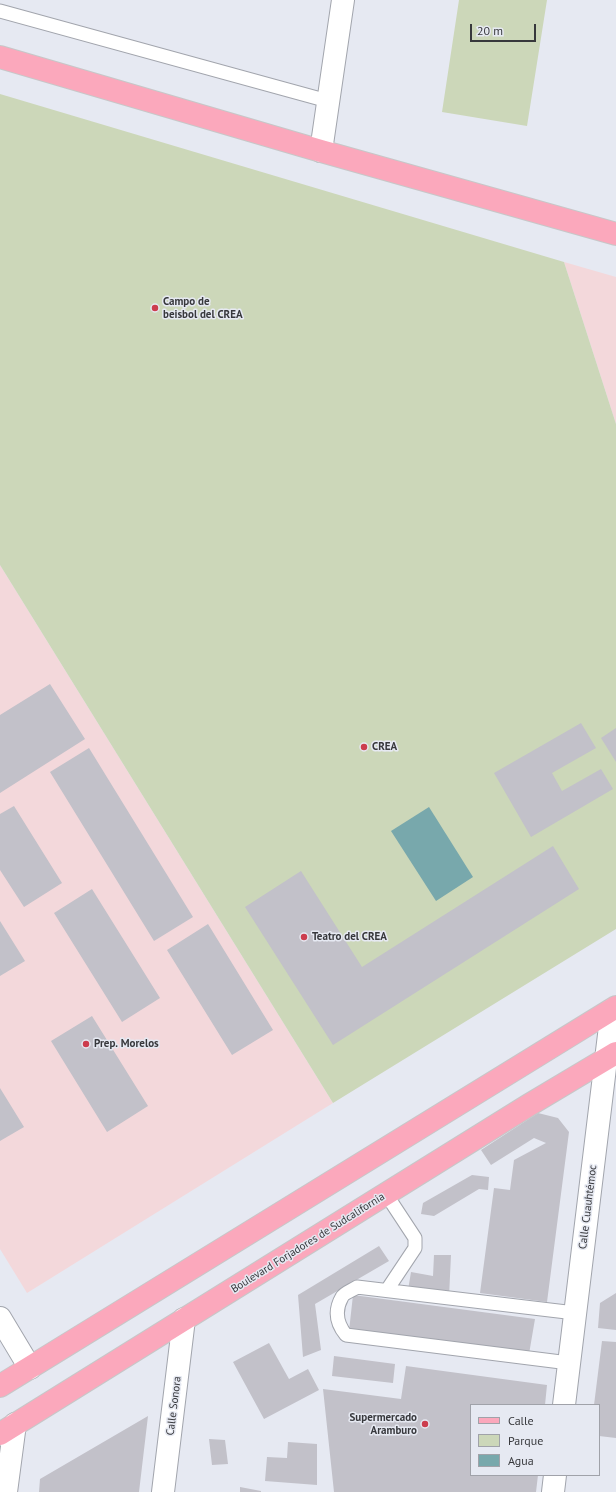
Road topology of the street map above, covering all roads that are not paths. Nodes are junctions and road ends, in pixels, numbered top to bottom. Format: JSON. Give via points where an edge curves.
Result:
{"nodes":[{"id":1,"x":343,"y":0,"type":"edge"},
{"id":2,"x":0,"y":11,"type":"edge"},
{"id":3,"x":0,"y":57,"type":"edge"},
{"id":4,"x":328,"y":101,"type":"junction"},
{"id":5,"x":321,"y":151,"type":"junction"},
{"id":6,"x":616,"y":234,"type":"edge"},
{"id":7,"x":614,"y":1009,"type":"edge"},
{"id":8,"x":611,"y":1057,"type":"edge"},
{"id":9,"x":386,"y":1194,"type":"junction"},
{"id":10,"x":387,"y":1290,"type":"junction"},
{"id":11,"x":575,"y":1313,"type":"junction"},
{"id":12,"x":0,"y":1318,"type":"edge"},
{"id":13,"x":184,"y":1319,"type":"junction"},
{"id":14,"x":569,"y":1363,"type":"junction"},
{"id":15,"x":30,"y":1368,"type":"junction"},
{"id":16,"x":0,"y":1386,"type":"edge"},
{"id":17,"x":564,"y":1404,"type":"edge"},
{"id":18,"x":8,"y":1429,"type":"edge"},
{"id":19,"x":555,"y":1476,"type":"edge"},
{"id":20,"x":6,"y":1492,"type":"edge"},
{"id":21,"x":163,"y":1492,"type":"edge"},
{"id":22,"x":553,"y":1492,"type":"edge"}],
"edges":[{"from":1,"to":4,"type":"street"},
{"from":2,"to":4,"type":"lane"},
{"from":3,"to":5,"type":"main road"},
{"from":4,"to":5,"type":"street"},
{"from":5,"to":6,"type":"main road"},
{"from":7,"to":8,"type":"street","name":"Calle Cuauhtémoc"},
{"from":7,"to":15,"type":"main road"},
{"from":8,"to":9,"type":"main road","name":"Boulevard Forjadores de Sudcalifornia"},
{"from":8,"to":11,"type":"street","name":"Calle Cuauhtémoc"},
{"from":9,"to":10,"type":"lane","via":[[415,1238],[415,1248]]},
{"from":9,"to":13,"type":"main road","name":"Boulevard Forjadores de Sudcalifornia"},
{"from":10,"to":11,"type":"lane"},
{"from":10,"to":14,"type":"lane","via":[[357,1287],[342,1296],[336,1313],[339,1327],[346,1335]]},
{"from":11,"to":14,"type":"street","name":"Calle Cuauhtémoc"},
{"from":12,"to":15,"type":"street"},
{"from":13,"to":18,"type":"main road","name":"Boulevard Forjadores de Sudcalifornia"},
{"from":13,"to":21,"type":"street","name":"Calle Sonora"},
{"from":14,"to":17,"type":"street","name":"Calle Cuauhtémoc"},
{"from":15,"to":16,"type":"main road"},
{"from":18,"to":20,"type":"street"},
{"from":19,"to":22,"type":"street"}]}
